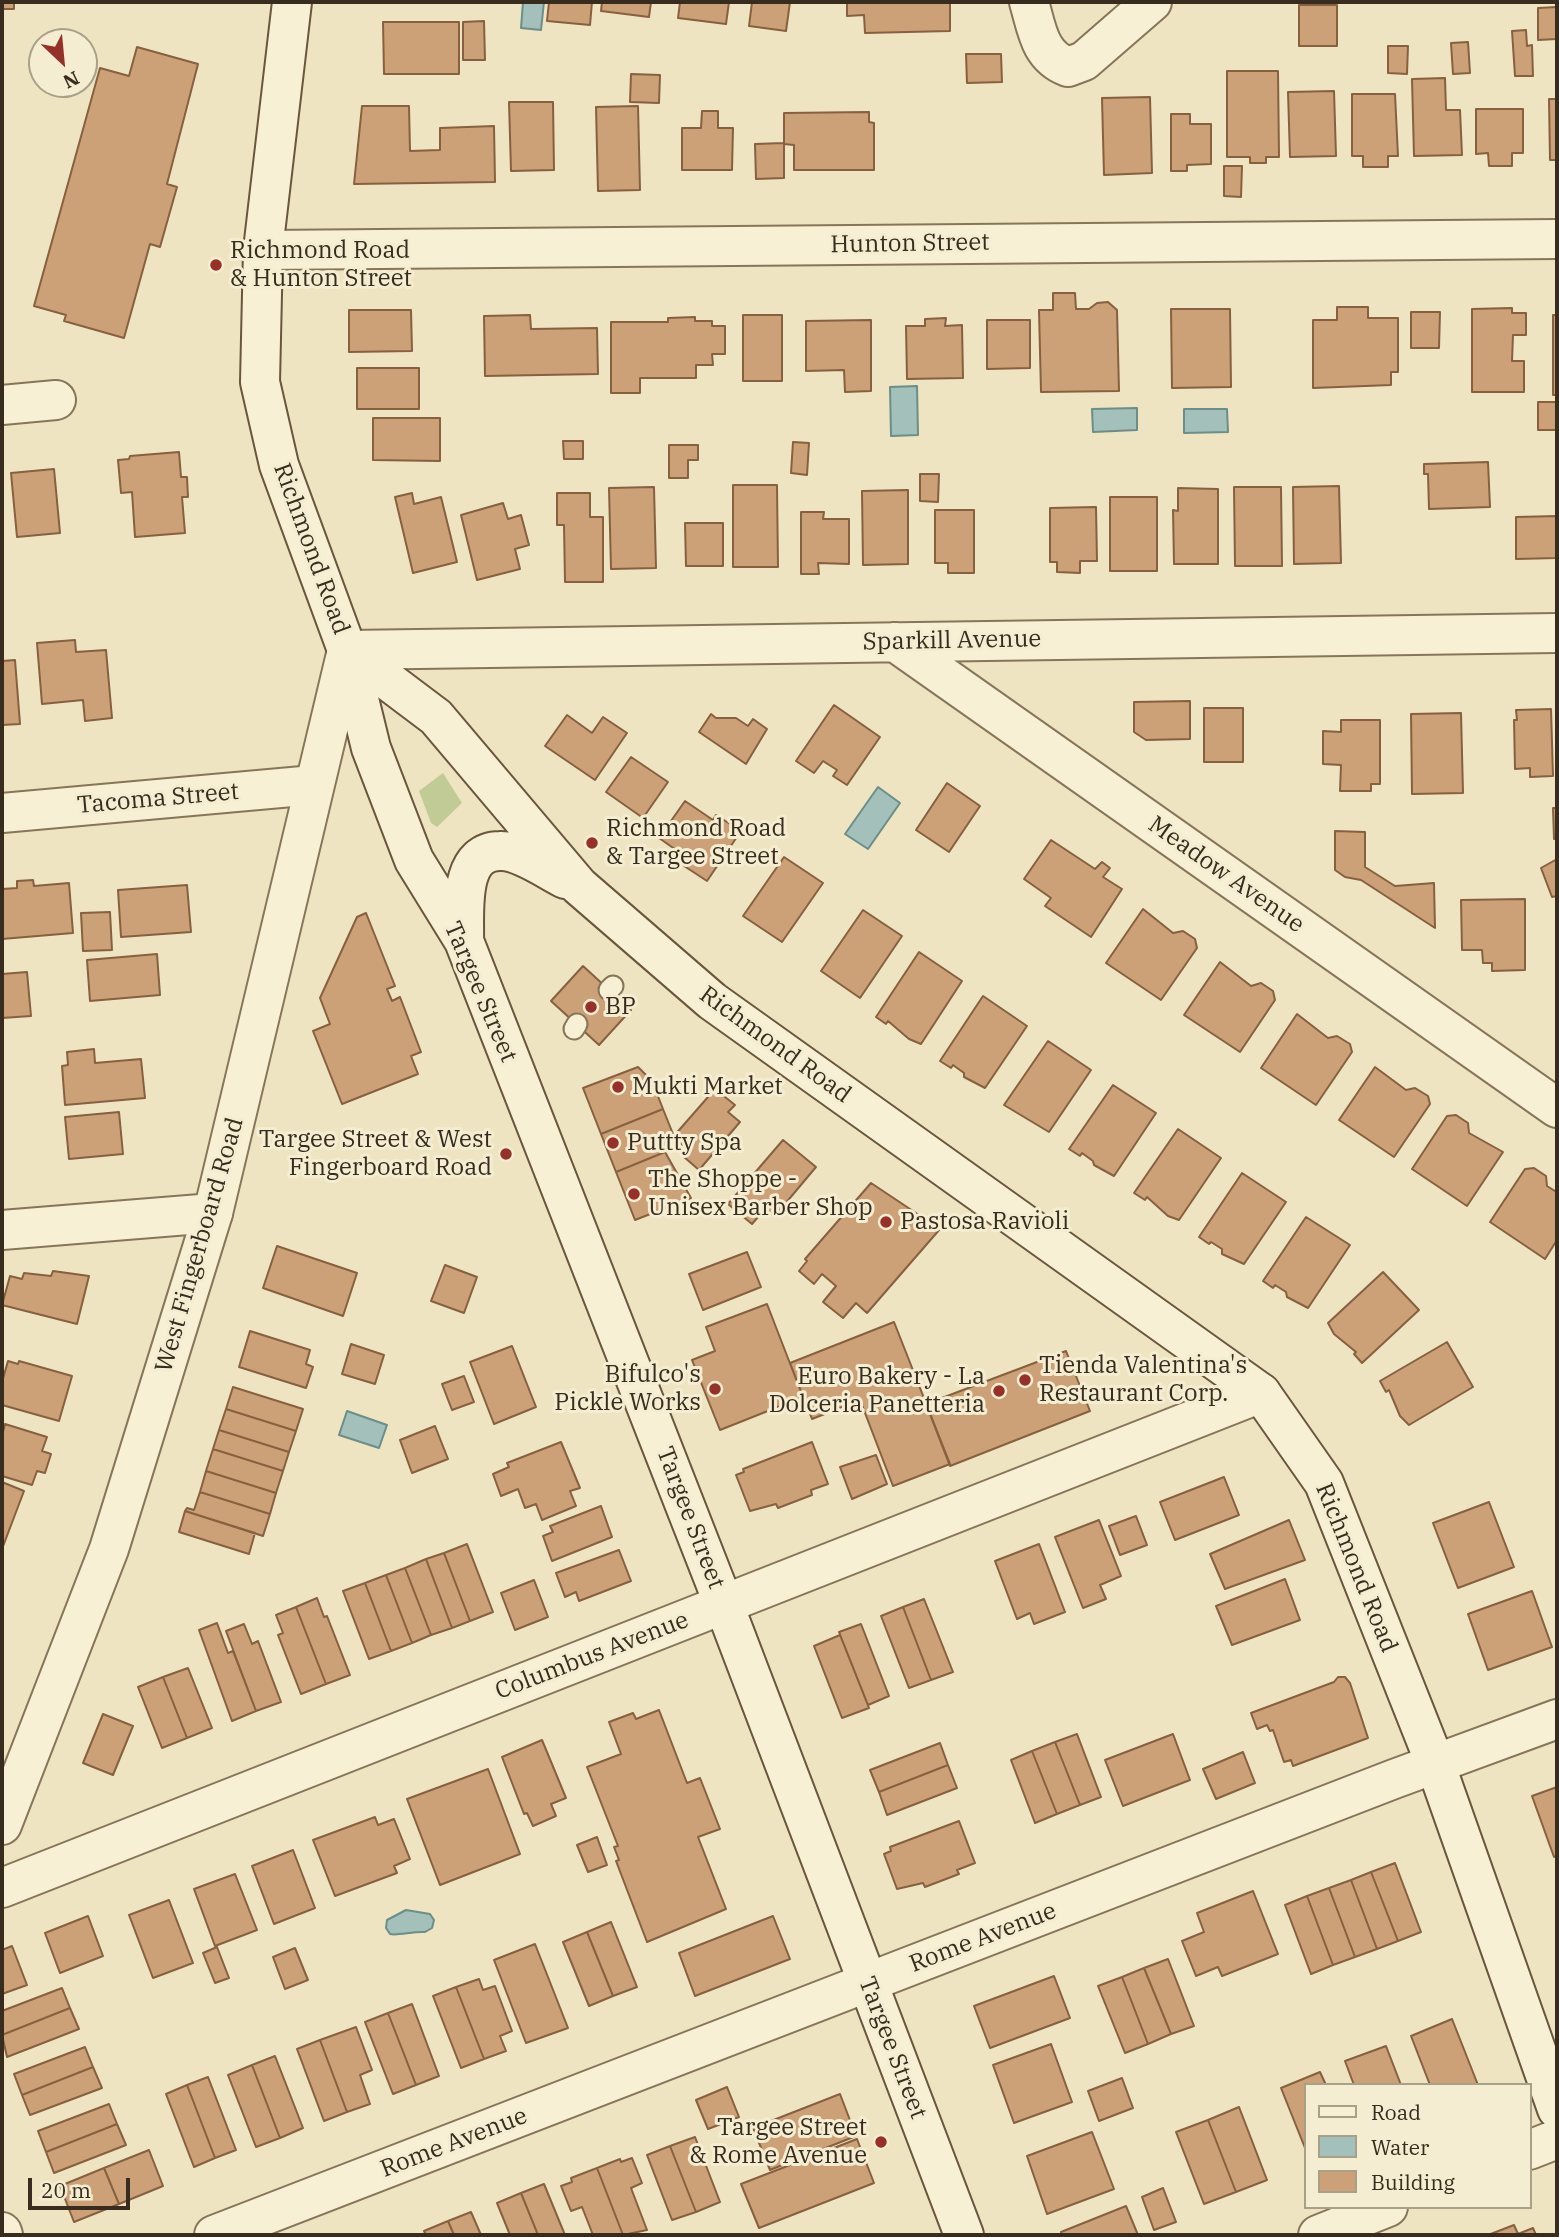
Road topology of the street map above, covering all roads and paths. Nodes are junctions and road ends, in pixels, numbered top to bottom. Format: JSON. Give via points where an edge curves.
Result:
{"nodes":[{"id":1,"x":292,"y":2,"type":"edge"},
{"id":2,"x":1029,"y":2,"type":"edge"},
{"id":3,"x":1152,"y":2,"type":"edge"},
{"id":4,"x":1557,"y":239,"type":"edge"},
{"id":5,"x":263,"y":250,"type":"junction"},
{"id":6,"x":56,"y":400,"type":"dead end"},
{"id":7,"x":2,"y":405,"type":"edge"},
{"id":8,"x":1557,"y":633,"type":"edge"},
{"id":9,"x":895,"y":642,"type":"junction"},
{"id":10,"x":347,"y":650,"type":"junction"},
{"id":11,"x":314,"y":785,"type":"junction"},
{"id":12,"x":2,"y":813,"type":"edge"},
{"id":13,"x":579,"y":886,"type":"junction"},
{"id":14,"x":464,"y":941,"type":"junction"},
{"id":15,"x":1557,"y":1108,"type":"edge"},
{"id":16,"x":214,"y":1213,"type":"junction"},
{"id":17,"x":2,"y":1230,"type":"edge"},
{"id":18,"x":1261,"y":1393,"type":"junction"},
{"id":19,"x":724,"y":1605,"type":"junction"},
{"id":20,"x":1557,"y":1719,"type":"edge"},
{"id":21,"x":1435,"y":1763,"type":"junction"},
{"id":22,"x":2,"y":1825,"type":"edge"},
{"id":23,"x":2,"y":1888,"type":"edge"},
{"id":24,"x":867,"y":1983,"type":"junction"},
{"id":25,"x":1557,"y":2109,"type":"edge"},
{"id":26,"x":1557,"y":2139,"type":"edge"},
{"id":27,"x":1531,"y":2149,"type":"edge"},
{"id":28,"x":1383,"y":2209,"type":"edge"},
{"id":29,"x":214,"y":2235,"type":"edge"},
{"id":30,"x":964,"y":2235,"type":"edge"},
{"id":31,"x":1318,"y":2235,"type":"edge"}],
"edges":[{"from":1,"to":5,"type":"street","name":"Richmond Road"},
{"from":2,"to":3,"type":"street","via":[[1041,43],[1053,62],[1068,67],[1084,61]]},
{"from":4,"to":5,"type":"street","name":"Hunton Street"},
{"from":5,"to":10,"type":"street","name":"Richmond Road","via":[[260,382],[279,465]]},
{"from":6,"to":7,"type":"street"},
{"from":8,"to":9,"type":"street","name":"Sparkill Avenue"},
{"from":9,"to":10,"type":"street","name":"Sparkill Avenue"},
{"from":9,"to":15,"type":"street","name":"Meadow Avenue"},
{"from":10,"to":11,"type":"street","name":"West Fingerboard Road"},
{"from":10,"to":13,"type":"street","name":"Richmond Road","via":[[436,717]]},
{"from":10,"to":14,"type":"street","name":"Targee Street","via":[[369,742],[414,860]]},
{"from":11,"to":12,"type":"street","name":"Tacoma Street"},
{"from":11,"to":16,"type":"street","name":"West Fingerboard Road"},
{"from":13,"to":14,"type":"street","via":[[501,850],[486,853],[472,864],[466,887]]},
{"from":13,"to":18,"type":"street","name":"Richmond Road","via":[[712,1001]]},
{"from":14,"to":19,"type":"street","name":"Targee Street"},
{"from":16,"to":17,"type":"street"},
{"from":16,"to":22,"type":"street","name":"West Fingerboard Road","via":[[109,1549]]},
{"from":18,"to":19,"type":"street","name":"Columbus Avenue"},
{"from":18,"to":21,"type":"street","name":"Richmond Road","via":[[1324,1483]]},
{"from":19,"to":23,"type":"street","name":"Columbus Avenue"},
{"from":19,"to":24,"type":"street","name":"Targee Street"},
{"from":20,"to":21,"type":"street","name":"Rome Avenue"},
{"from":21,"to":24,"type":"street","name":"Rome Avenue"},
{"from":21,"to":25,"type":"street","name":"Richmond Road"},
{"from":24,"to":29,"type":"street","name":"Rome Avenue"},
{"from":24,"to":30,"type":"street","name":"Targee Street"},
{"from":26,"to":27,"type":"street"},
{"from":28,"to":31,"type":"street"}]}
